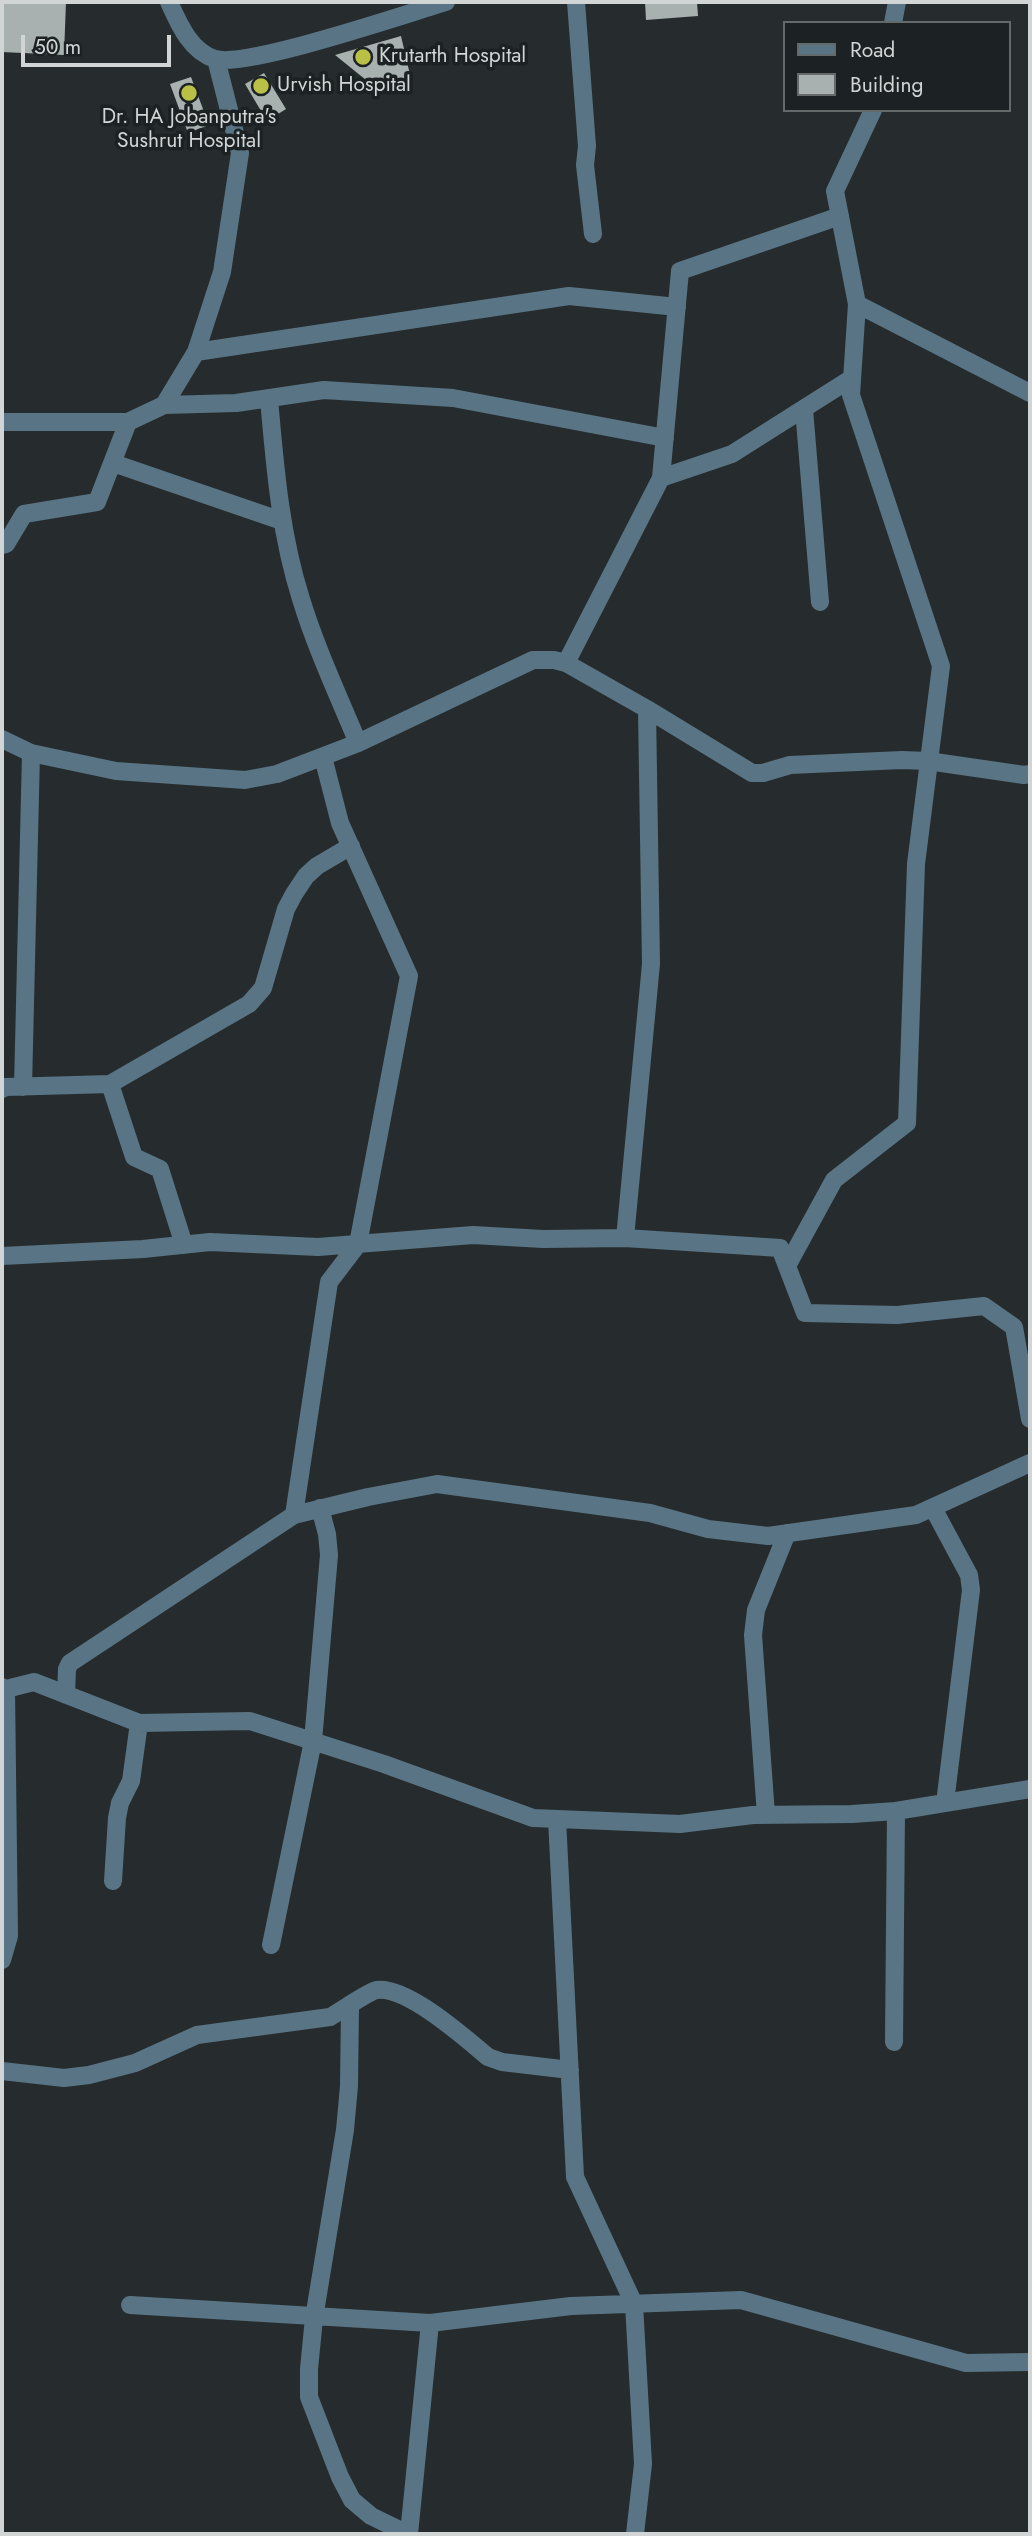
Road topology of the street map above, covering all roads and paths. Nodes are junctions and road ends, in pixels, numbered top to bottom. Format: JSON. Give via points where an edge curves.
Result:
{"nodes":[{"id":1,"x":169,"y":2,"type":"edge"},
{"id":2,"x":446,"y":2,"type":"edge"},
{"id":3,"x":576,"y":2,"type":"edge"},
{"id":4,"x":897,"y":2,"type":"edge"},
{"id":5,"x":893,"y":21,"type":"edge"},
{"id":6,"x":216,"y":59,"type":"junction"},
{"id":7,"x":872,"y":112,"type":"edge"},
{"id":8,"x":840,"y":216,"type":"junction"},
{"id":9,"x":593,"y":233,"type":"dead end"},
{"id":10,"x":857,"y":304,"type":"junction"},
{"id":11,"x":677,"y":307,"type":"junction"},
{"id":12,"x":196,"y":352,"type":"junction"},
{"id":13,"x":852,"y":378,"type":"junction"},
{"id":14,"x":1030,"y":393,"type":"edge"},
{"id":15,"x":269,"y":398,"type":"junction"},
{"id":16,"x":164,"y":405,"type":"junction"},
{"id":17,"x":804,"y":409,"type":"junction"},
{"id":18,"x":2,"y":422,"type":"edge"},
{"id":19,"x":128,"y":422,"type":"junction"},
{"id":20,"x":665,"y":438,"type":"junction"},
{"id":21,"x":113,"y":463,"type":"junction"},
{"id":22,"x":661,"y":478,"type":"junction"},
{"id":23,"x":282,"y":521,"type":"junction"},
{"id":24,"x":2,"y":545,"type":"edge"},
{"id":25,"x":820,"y":602,"type":"dead end"},
{"id":26,"x":566,"y":663,"type":"junction"},
{"id":27,"x":647,"y":709,"type":"junction"},
{"id":28,"x":2,"y":739,"type":"edge"},
{"id":29,"x":358,"y":743,"type":"junction"},
{"id":30,"x":31,"y":753,"type":"junction"},
{"id":31,"x":323,"y":757,"type":"junction"},
{"id":32,"x":928,"y":761,"type":"junction"},
{"id":33,"x":1030,"y":774,"type":"edge"},
{"id":34,"x":351,"y":846,"type":"junction"},
{"id":35,"x":110,"y":1084,"type":"junction"},
{"id":36,"x":23,"y":1087,"type":"junction"},
{"id":37,"x":2,"y":1090,"type":"edge"},
{"id":38,"x":625,"y":1238,"type":"junction"},
{"id":39,"x":358,"y":1244,"type":"junction"},
{"id":40,"x":184,"y":1245,"type":"junction"},
{"id":41,"x":2,"y":1256,"type":"edge"},
{"id":42,"x":787,"y":1266,"type":"junction"},
{"id":43,"x":1030,"y":1419,"type":"edge"},
{"id":44,"x":1030,"y":1463,"type":"edge"},
{"id":45,"x":320,"y":1508,"type":"junction"},
{"id":46,"x":933,"y":1508,"type":"junction"},
{"id":47,"x":293,"y":1515,"type":"junction"},
{"id":48,"x":787,"y":1533,"type":"junction"},
{"id":49,"x":4,"y":1688,"type":"edge"},
{"id":50,"x":66,"y":1695,"type":"junction"},
{"id":51,"x":139,"y":1723,"type":"junction"},
{"id":52,"x":313,"y":1741,"type":"junction"},
{"id":53,"x":1030,"y":1789,"type":"edge"},
{"id":54,"x":945,"y":1803,"type":"junction"},
{"id":55,"x":896,"y":1811,"type":"junction"},
{"id":56,"x":766,"y":1815,"type":"junction"},
{"id":57,"x":557,"y":1819,"type":"junction"},
{"id":58,"x":113,"y":1881,"type":"dead end"},
{"id":59,"x":271,"y":1945,"type":"dead end"},
{"id":60,"x":2,"y":1960,"type":"edge"},
{"id":61,"x":350,"y":2007,"type":"junction"},
{"id":62,"x":894,"y":2042,"type":"dead end"},
{"id":63,"x":2,"y":2070,"type":"edge"},
{"id":64,"x":570,"y":2070,"type":"junction"},
{"id":65,"x":634,"y":2304,"type":"junction"},
{"id":66,"x":130,"y":2305,"type":"dead end"},
{"id":67,"x":314,"y":2318,"type":"junction"},
{"id":68,"x":430,"y":2323,"type":"junction"},
{"id":69,"x":1030,"y":2362,"type":"edge"},
{"id":70,"x":409,"y":2534,"type":"edge"},
{"id":71,"x":635,"y":2534,"type":"edge"}],
"edges":[{"from":1,"to":6,"type":"street","via":[[196,48]]},
{"from":2,"to":6,"type":"street","via":[[272,53]]},
{"from":3,"to":9,"type":"street"},
{"from":4,"to":5,"type":"street"},
{"from":6,"to":12,"type":"street","via":[[240,153],[222,272]]},
{"from":7,"to":8,"type":"street","via":[[835,191]]},
{"from":8,"to":10,"type":"street"},
{"from":8,"to":11,"type":"street","via":[[680,271]]},
{"from":10,"to":13,"type":"street"},
{"from":10,"to":14,"type":"street"},
{"from":11,"to":12,"type":"street","via":[[569,296]]},
{"from":11,"to":20,"type":"street"},
{"from":12,"to":16,"type":"street"},
{"from":13,"to":17,"type":"street"},
{"from":13,"to":32,"type":"street","via":[[851,395],[942,666]]},
{"from":15,"to":16,"type":"street"},
{"from":15,"to":20,"type":"street","via":[[324,390],[453,398]]},
{"from":15,"to":23,"type":"street"},
{"from":16,"to":19,"type":"street"},
{"from":17,"to":22,"type":"street","via":[[732,454]]},
{"from":17,"to":25,"type":"street"},
{"from":18,"to":19,"type":"street"},
{"from":19,"to":21,"type":"street"},
{"from":20,"to":22,"type":"street"},
{"from":21,"to":23,"type":"street"},
{"from":21,"to":24,"type":"street","via":[[97,502],[24,514]]},
{"from":22,"to":26,"type":"street"},
{"from":23,"to":29,"type":"street","via":[[303,606]]},
{"from":26,"to":27,"type":"street"},
{"from":26,"to":29,"type":"street","via":[[533,660]]},
{"from":27,"to":32,"type":"street","via":[[752,773],[790,765]]},
{"from":27,"to":38,"type":"street","via":[[651,964]]},
{"from":28,"to":30,"type":"street"},
{"from":29,"to":31,"type":"street"},
{"from":30,"to":31,"type":"street","via":[[116,771],[245,780]]},
{"from":30,"to":36,"type":"street"},
{"from":31,"to":34,"type":"street","via":[[340,823]]},
{"from":32,"to":33,"type":"street"},
{"from":32,"to":42,"type":"street","via":[[916,864],[907,1123],[834,1180]]},
{"from":34,"to":35,"type":"street","via":[[317,866],[294,894],[263,988],[249,1004]]},
{"from":34,"to":39,"type":"street","via":[[409,976]]},
{"from":35,"to":36,"type":"street"},
{"from":35,"to":40,"type":"street","via":[[134,1157],[160,1169]]},
{"from":36,"to":37,"type":"street"},
{"from":38,"to":39,"type":"street","via":[[473,1235]]},
{"from":38,"to":42,"type":"street","via":[[780,1248]]},
{"from":39,"to":40,"type":"street"},
{"from":39,"to":47,"type":"street","via":[[329,1282]]},
{"from":40,"to":41,"type":"street"},
{"from":42,"to":43,"type":"street","via":[[805,1313],[897,1315],[984,1306],[1014,1328]]},
{"from":44,"to":46,"type":"street"},
{"from":45,"to":47,"type":"street"},
{"from":45,"to":48,"type":"street","via":[[437,1484],[650,1513],[708,1530]]},
{"from":45,"to":52,"type":"street","via":[[329,1555]]},
{"from":46,"to":48,"type":"street","via":[[916,1515]]},
{"from":46,"to":54,"type":"street","via":[[969,1575],[971,1590]]},
{"from":47,"to":50,"type":"street","via":[[70,1663]]},
{"from":48,"to":56,"type":"street","via":[[756,1610],[753,1635]]},
{"from":49,"to":50,"type":"street","via":[[34,1682]]},
{"from":49,"to":60,"type":"street","via":[[9,1936]]},
{"from":50,"to":51,"type":"street"},
{"from":51,"to":52,"type":"street","via":[[250,1721]]},
{"from":51,"to":58,"type":"street","via":[[131,1781],[117,1818]]},
{"from":52,"to":57,"type":"street","via":[[533,1818]]},
{"from":52,"to":59,"type":"street"},
{"from":53,"to":54,"type":"street"},
{"from":54,"to":55,"type":"street"},
{"from":55,"to":56,"type":"street"},
{"from":55,"to":62,"type":"street"},
{"from":56,"to":57,"type":"street","via":[[680,1824]]},
{"from":57,"to":64,"type":"street"},
{"from":61,"to":63,"type":"street","via":[[317,2020],[197,2035],[135,2063],[89,2075],[64,2078]]},
{"from":61,"to":64,"type":"street","via":[[370,1992],[393,1991],[411,1999],[488,2057]]},
{"from":61,"to":67,"type":"street","via":[[345,2130]]},
{"from":64,"to":65,"type":"street","via":[[575,2177]]},
{"from":65,"to":68,"type":"street","via":[[572,2306]]},
{"from":65,"to":69,"type":"street","via":[[741,2300],[966,2363]]},
{"from":65,"to":71,"type":"street","via":[[643,2464]]},
{"from":66,"to":67,"type":"street"},
{"from":67,"to":68,"type":"street"},
{"from":67,"to":70,"type":"street","via":[[309,2397],[340,2477],[352,2500],[371,2516]]},
{"from":68,"to":70,"type":"street"}]}
